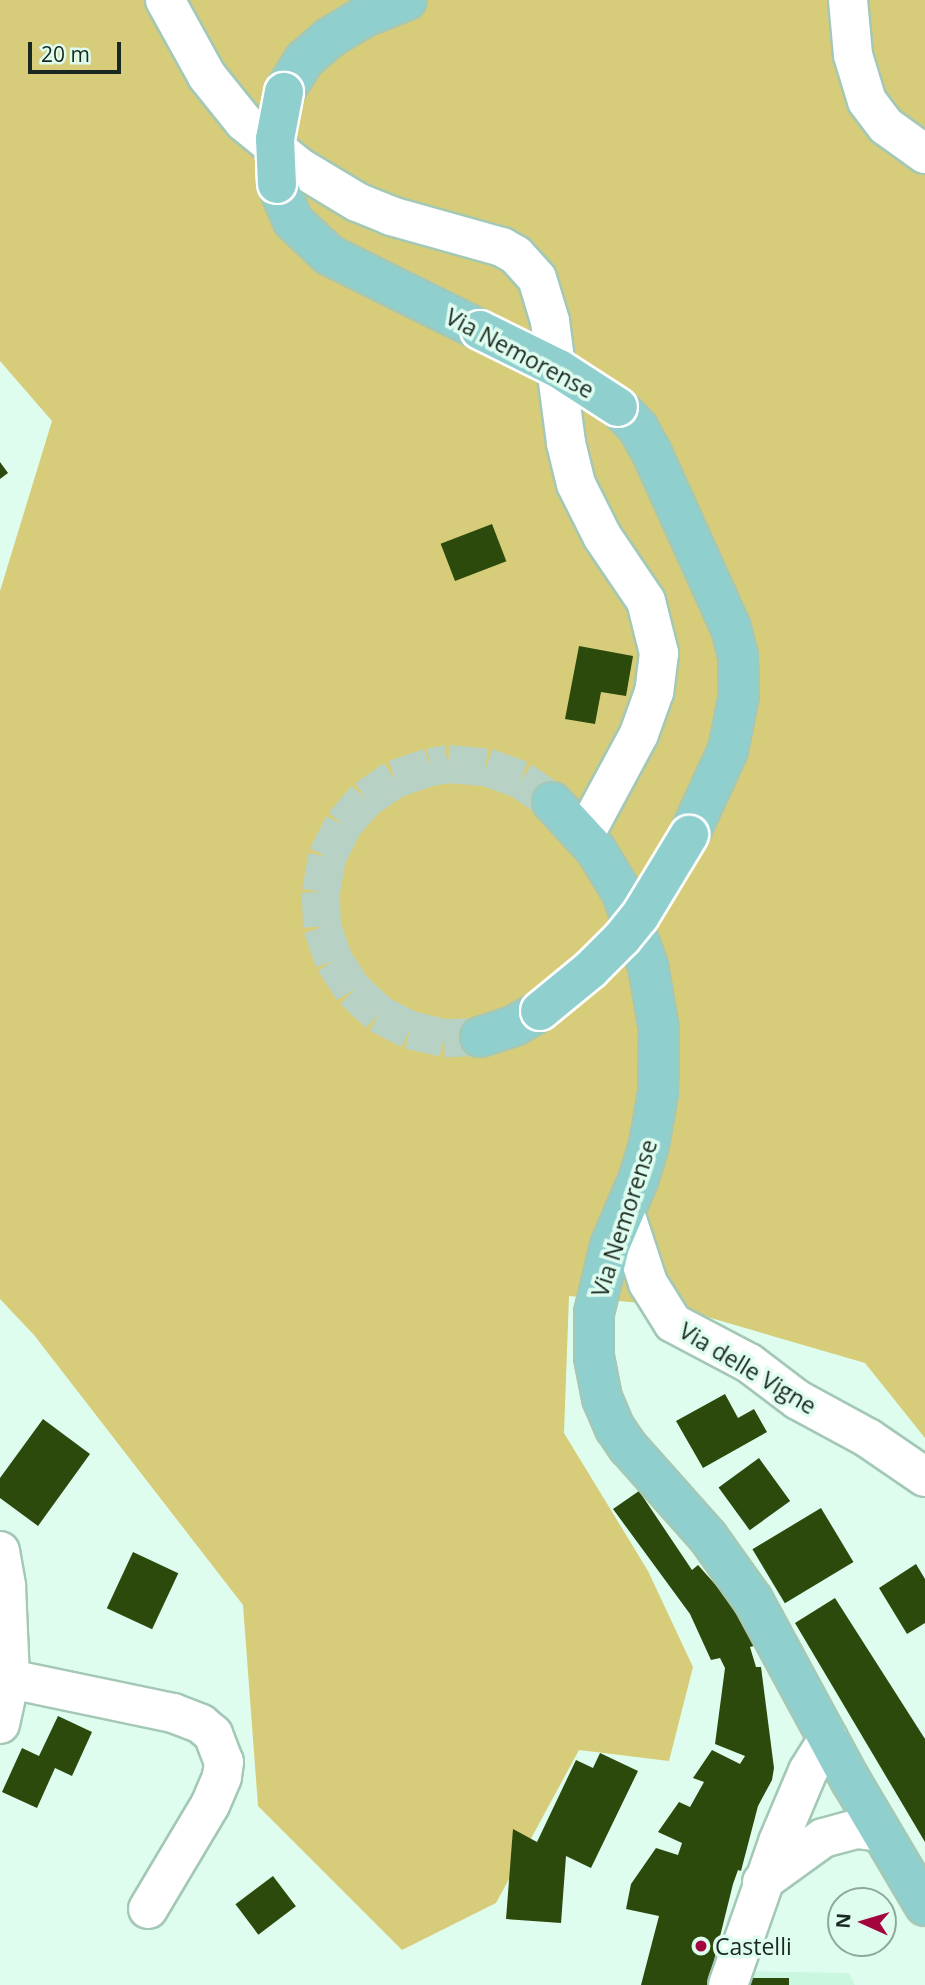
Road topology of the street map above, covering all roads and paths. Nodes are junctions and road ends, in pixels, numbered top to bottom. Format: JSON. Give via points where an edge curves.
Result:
{"nodes":[{"id":1,"x":165,"y":0,"type":"edge"},
{"id":2,"x":407,"y":0,"type":"edge"},
{"id":3,"x":848,"y":0,"type":"edge"},
{"id":4,"x":925,"y":154,"type":"edge"},
{"id":5,"x":552,"y":802,"type":"tunnel mouth"},
{"id":6,"x":584,"y":836,"type":"junction"},
{"id":7,"x":490,"y":1034,"type":"tunnel mouth"},
{"id":8,"x":625,"y":1213,"type":"junction"},
{"id":9,"x":925,"y":1477,"type":"edge"},
{"id":10,"x":0,"y":1552,"type":"edge"},
{"id":11,"x":10,"y":1679,"type":"junction"},
{"id":12,"x":0,"y":1724,"type":"edge"},
{"id":13,"x":828,"y":1739,"type":"junction"},
{"id":14,"x":797,"y":1797,"type":"junction"},
{"id":15,"x":880,"y":1832,"type":"junction"},
{"id":16,"x":823,"y":1838,"type":"junction"},
{"id":17,"x":762,"y":1882,"type":"junction"},
{"id":18,"x":925,"y":1906,"type":"edge"},
{"id":19,"x":148,"y":1909,"type":"dead end"},
{"id":20,"x":728,"y":1985,"type":"edge"}],
"edges":[{"from":1,"to":6,"type":"street","via":[[215,85],[244,122],[299,167],[357,202],[391,216],[502,247],[537,278],[550,321],[576,484],[602,536],[646,601],[659,653],[645,718],[621,773]]},
{"from":2,"to":7,"type":"main road","name":"Via Nemorense","bridge":true,"via":[[364,17],[329,38],[304,60],[284,92],[275,139],[277,184],[293,221],[329,255],[559,369],[618,407],[651,451],[731,628],[737,656],[739,695],[728,750],[689,835],[640,916],[590,971],[540,1011]]},
{"from":3,"to":4,"type":"street","via":[[855,65],[867,101],[886,126]]},
{"from":5,"to":6,"type":"main road","name":"Via Nemorense"},
{"from":6,"to":8,"type":"main road","name":"Via Nemorense","via":[[606,864],[630,909],[649,966],[659,1030],[654,1121],[645,1162]]},
{"from":8,"to":9,"type":"street","name":"Via delle Vigne","via":[[648,1283],[673,1323],[749,1363],[797,1400],[867,1437]]},
{"from":8,"to":13,"type":"main road","name":"Via Nemorense","via":[[610,1246],[594,1314],[594,1357],[602,1398],[628,1447],[742,1582]]},
{"from":10,"to":11,"type":"street"},
{"from":11,"to":12,"type":"street"},
{"from":11,"to":19,"type":"street","via":[[173,1713],[213,1734],[224,1762],[222,1777]]},
{"from":13,"to":14,"type":"street"},
{"from":13,"to":15,"type":"main road","name":"Via Nemorense"},
{"from":14,"to":16,"type":"street"},
{"from":14,"to":17,"type":"street"},
{"from":15,"to":16,"type":"street","via":[[857,1829]]},
{"from":15,"to":18,"type":"main road","name":"Via Nemorense"},
{"from":16,"to":17,"type":"street"},
{"from":17,"to":20,"type":"street"}]}
